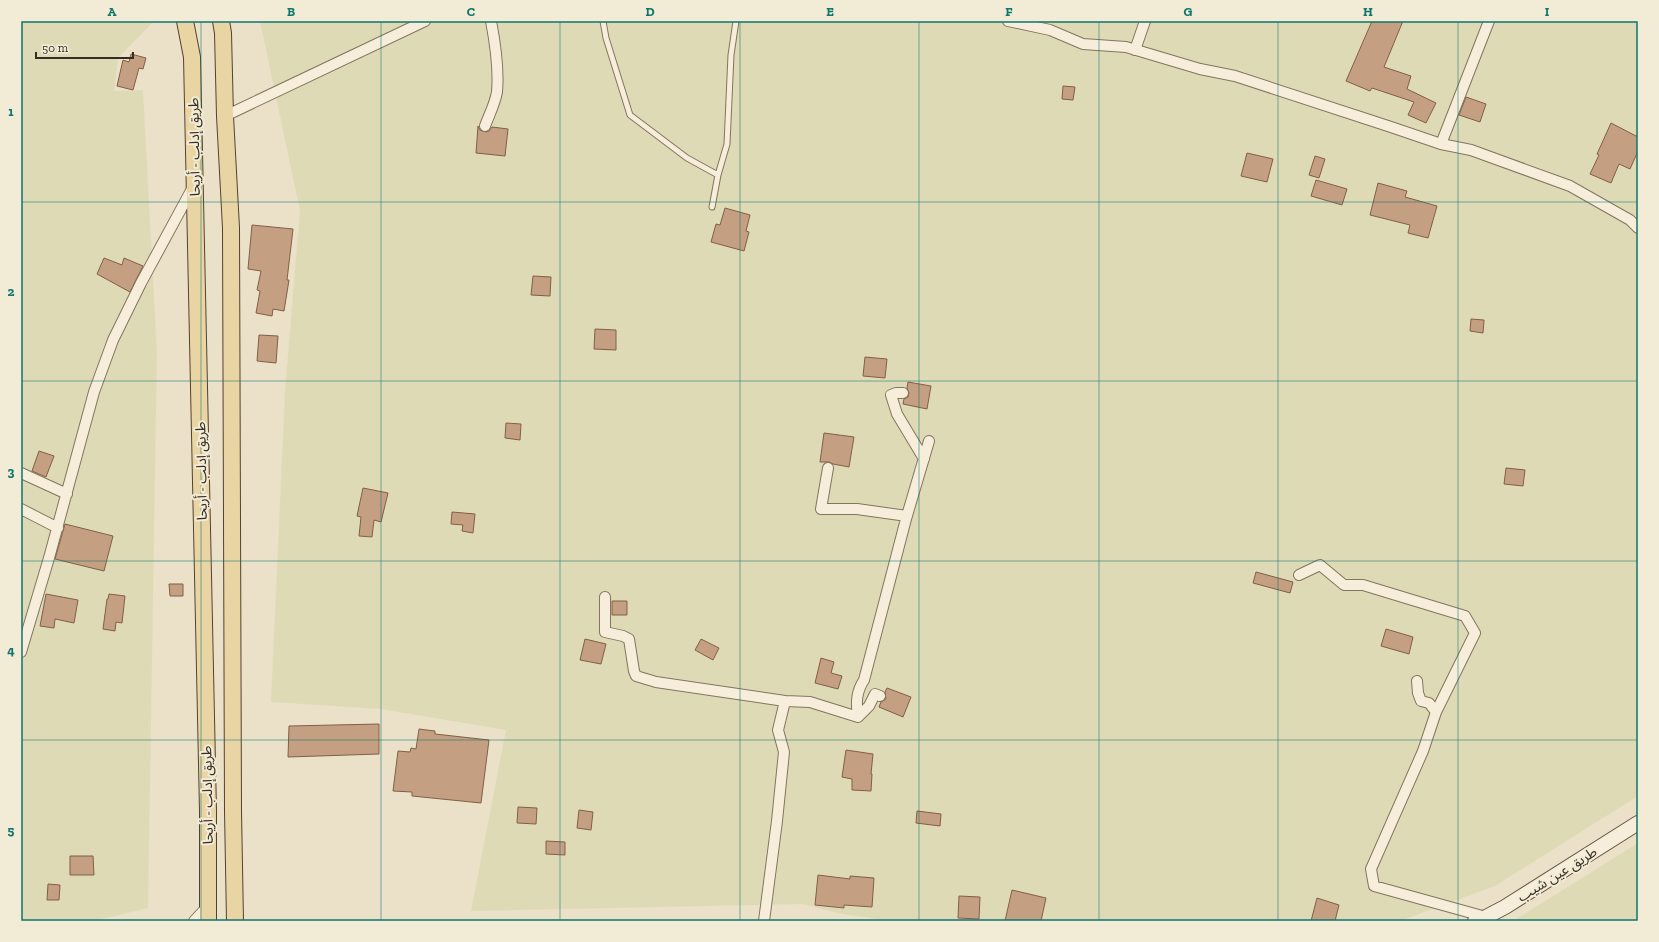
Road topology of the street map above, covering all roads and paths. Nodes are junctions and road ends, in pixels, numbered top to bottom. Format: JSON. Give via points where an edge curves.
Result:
{"nodes":[{"id":1,"x":185,"y":21,"type":"edge"},
{"id":2,"x":221,"y":21,"type":"edge"},
{"id":3,"x":425,"y":21,"type":"edge"},
{"id":4,"x":491,"y":21,"type":"edge"},
{"id":5,"x":603,"y":21,"type":"edge"},
{"id":6,"x":736,"y":21,"type":"edge"},
{"id":7,"x":1008,"y":21,"type":"edge"},
{"id":8,"x":1145,"y":21,"type":"edge"},
{"id":9,"x":1489,"y":21,"type":"edge"},
{"id":10,"x":1135,"y":50,"type":"junction"},
{"id":11,"x":225,"y":116,"type":"junction"},
{"id":12,"x":485,"y":126,"type":"dead end"},
{"id":13,"x":1441,"y":144,"type":"junction"},
{"id":14,"x":718,"y":175,"type":"junction"},
{"id":15,"x":195,"y":184,"type":"junction"},
{"id":16,"x":712,"y":208,"type":"dead end"},
{"id":17,"x":1638,"y":228,"type":"edge"},
{"id":18,"x":903,"y":393,"type":"dead end"},
{"id":19,"x":929,"y":441,"type":"dead end"},
{"id":20,"x":924,"y":458,"type":"junction"},
{"id":21,"x":828,"y":468,"type":"dead end"},
{"id":22,"x":21,"y":473,"type":"edge"},
{"id":23,"x":67,"y":494,"type":"junction"},
{"id":24,"x":21,"y":509,"type":"edge"},
{"id":25,"x":906,"y":516,"type":"junction"},
{"id":26,"x":58,"y":528,"type":"junction"},
{"id":27,"x":1300,"y":575,"type":"dead end"},
{"id":28,"x":605,"y":598,"type":"dead end"},
{"id":29,"x":21,"y":652,"type":"edge"},
{"id":30,"x":1417,"y":681,"type":"dead end"},
{"id":31,"x":880,"y":696,"type":"dead end"},
{"id":32,"x":785,"y":701,"type":"junction"},
{"id":33,"x":1436,"y":712,"type":"junction"},
{"id":34,"x":858,"y":717,"type":"junction"},
{"id":35,"x":208,"y":811,"type":"junction"},
{"id":36,"x":233,"y":811,"type":"junction"},
{"id":37,"x":1638,"y":823,"type":"edge"},
{"id":38,"x":208,"y":913,"type":"edge"},
{"id":39,"x":1481,"y":919,"type":"edge"},
{"id":40,"x":194,"y":921,"type":"edge"},
{"id":41,"x":236,"y":921,"type":"edge"},
{"id":42,"x":764,"y":921,"type":"edge"}],
"edges":[{"from":1,"to":15,"type":"main road","name":"طريق إدلب - أريحا","via":[[192,57]]},
{"from":2,"to":11,"type":"main road","name":"طريق إدلب - أريحا"},
{"from":3,"to":11,"type":"street"},
{"from":4,"to":12,"type":"street","via":[[497,92]]},
{"from":5,"to":14,"type":"lane","via":[[630,115],[687,158]]},
{"from":6,"to":14,"type":"lane","via":[[730,70],[727,144]]},
{"from":7,"to":10,"type":"street","via":[[1050,30],[1083,44]]},
{"from":8,"to":10,"type":"street"},
{"from":9,"to":13,"type":"street"},
{"from":10,"to":13,"type":"street","via":[[1200,69],[1235,76]]},
{"from":11,"to":36,"type":"main road","name":"طريق إدلب - أريحا","via":[[232,228]]},
{"from":13,"to":17,"type":"street","via":[[1471,150],[1570,186],[1630,220]]},
{"from":14,"to":16,"type":"lane"},
{"from":15,"to":23,"type":"street","via":[[113,340],[94,392]]},
{"from":15,"to":35,"type":"main road","name":"طريق إدلب - أريحا"},
{"from":18,"to":20,"type":"street","via":[[890,395],[897,414]]},
{"from":19,"to":20,"type":"street"},
{"from":20,"to":25,"type":"street"},
{"from":21,"to":25,"type":"street","via":[[820,509],[857,509]]},
{"from":22,"to":23,"type":"street"},
{"from":23,"to":26,"type":"street"},
{"from":24,"to":26,"type":"street"},
{"from":25,"to":34,"type":"street","via":[[864,680],[858,689]]},
{"from":26,"to":29,"type":"street"},
{"from":27,"to":33,"type":"street","via":[[1320,565],[1344,585],[1363,585],[1465,616],[1475,633]]},
{"from":28,"to":32,"type":"street","via":[[604,632],[629,639],[636,676],[656,682]]},
{"from":30,"to":33,"type":"street","via":[[1421,701],[1429,704]]},
{"from":31,"to":34,"type":"street","via":[[875,694],[870,706]]},
{"from":32,"to":34,"type":"street","via":[[810,702]]},
{"from":32,"to":42,"type":"street","via":[[778,730],[784,752]]},
{"from":33,"to":39,"type":"street","via":[[1423,751],[1372,869],[1374,886]]},
{"from":35,"to":36,"type":"main road"},
{"from":35,"to":38,"type":"main road","name":"طريق إدلب - أريحا"},
{"from":36,"to":41,"type":"main road","name":"طريق إدلب - أريحا"},
{"from":37,"to":39,"type":"main road","name":"طريق عين شيب"},
{"from":38,"to":40,"type":"street"}]}
